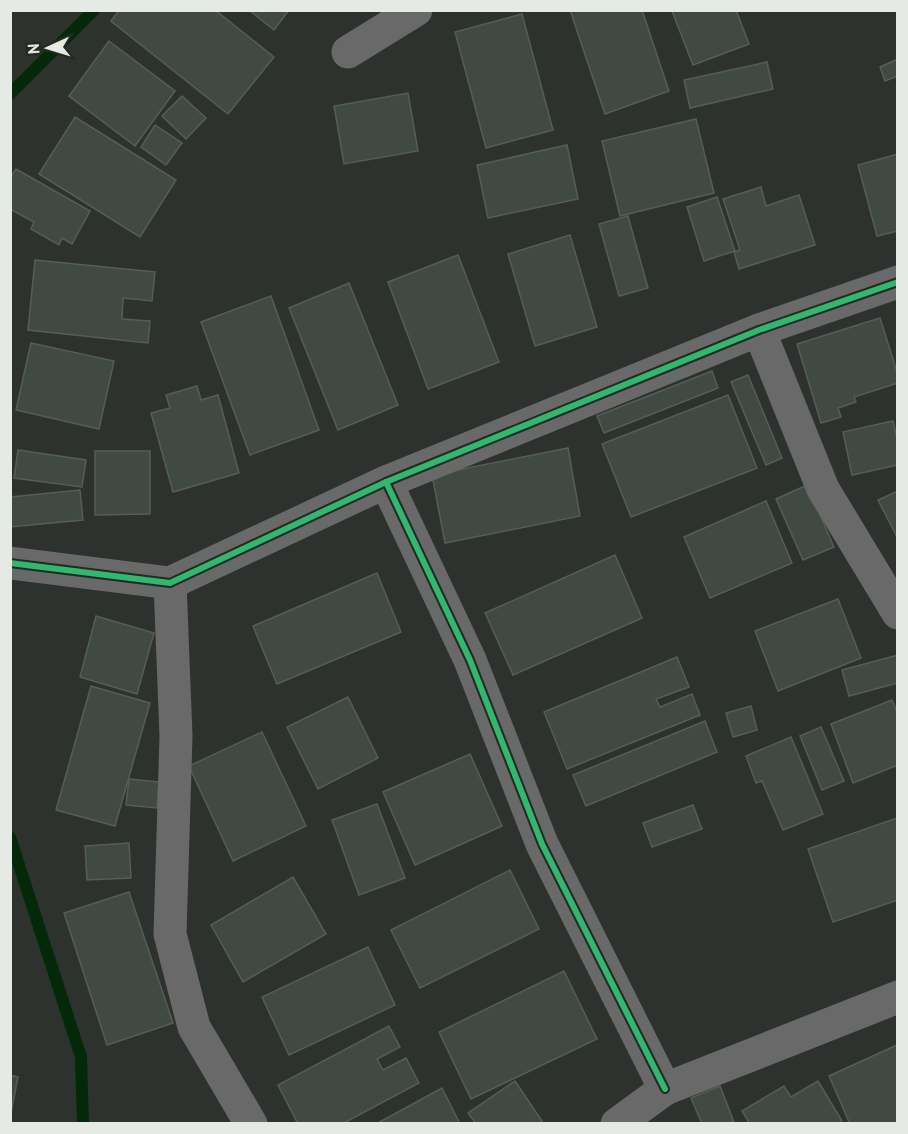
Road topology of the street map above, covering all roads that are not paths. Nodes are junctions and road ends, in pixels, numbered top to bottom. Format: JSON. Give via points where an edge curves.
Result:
{"nodes":[{"id":1,"x":416,"y":10,"type":"edge"},
{"id":2,"x":348,"y":52,"type":"dead end"},
{"id":3,"x":897,"y":282,"type":"edge"},
{"id":4,"x":759,"y":330,"type":"junction"},
{"id":5,"x":386,"y":482,"type":"junction"},
{"id":6,"x":10,"y":563,"type":"edge"},
{"id":7,"x":170,"y":583,"type":"junction"},
{"id":8,"x":897,"y":613,"type":"edge"},
{"id":9,"x":897,"y":997,"type":"edge"},
{"id":10,"x":664,"y":1089,"type":"junction"},
{"id":11,"x":251,"y":1124,"type":"edge"},
{"id":12,"x":617,"y":1124,"type":"edge"}],
"edges":[{"from":1,"to":2,"type":"street"},
{"from":3,"to":4,"type":"street"},
{"from":4,"to":5,"type":"street"},
{"from":4,"to":8,"type":"street","via":[[823,489]]},
{"from":5,"to":7,"type":"street"},
{"from":5,"to":10,"type":"street","via":[[470,660],[542,844]]},
{"from":6,"to":7,"type":"street"},
{"from":7,"to":11,"type":"street","via":[[176,736],[170,933],[194,1027]]},
{"from":9,"to":10,"type":"street"},
{"from":10,"to":12,"type":"street"}]}
